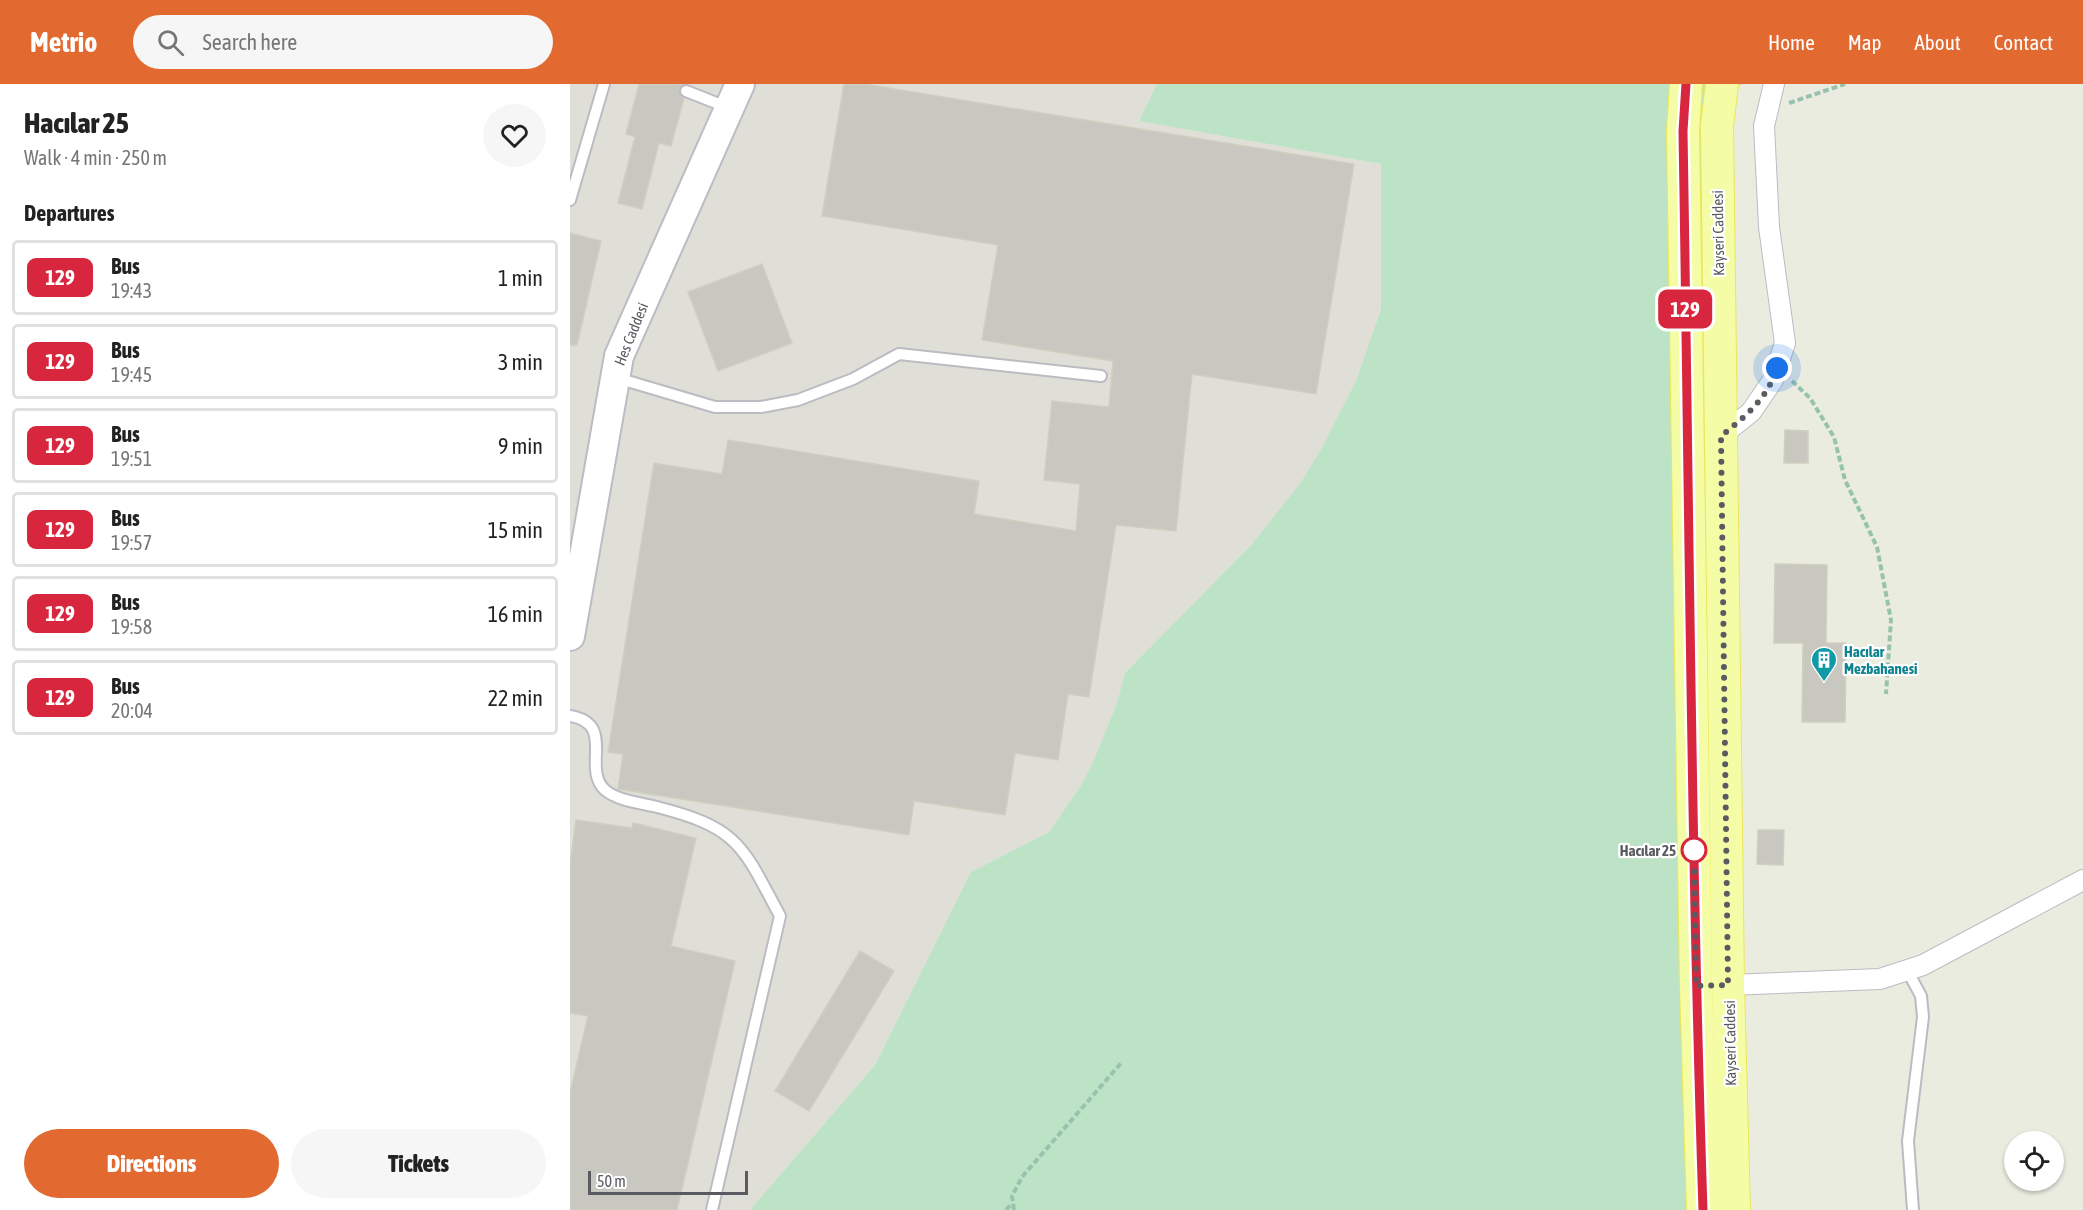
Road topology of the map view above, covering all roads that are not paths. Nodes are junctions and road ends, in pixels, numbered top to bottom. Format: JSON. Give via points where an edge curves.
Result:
{"nodes":[{"id":1,"x":604,"y":84,"type":"edge"},
{"id":2,"x":1686,"y":84,"type":"edge"},
{"id":3,"x":1722,"y":84,"type":"edge"},
{"id":4,"x":1774,"y":84,"type":"edge"},
{"id":5,"x":686,"y":91,"type":"dead end"},
{"id":6,"x":735,"y":96,"type":"edge"},
{"id":7,"x":570,"y":200,"type":"edge"},
{"id":8,"x":1101,"y":376,"type":"dead end"},
{"id":9,"x":614,"y":377,"type":"junction"},
{"id":10,"x":1721,"y":436,"type":"junction"},
{"id":11,"x":570,"y":636,"type":"edge"},
{"id":12,"x":570,"y":716,"type":"edge"},
{"id":13,"x":2083,"y":880,"type":"edge"},
{"id":14,"x":1907,"y":970,"type":"junction"},
{"id":15,"x":1728,"y":985,"type":"junction"},
{"id":16,"x":1696,"y":986,"type":"junction"},
{"id":17,"x":712,"y":1210,"type":"edge"},
{"id":18,"x":1703,"y":1210,"type":"edge"},
{"id":19,"x":1734,"y":1210,"type":"edge"},
{"id":20,"x":1913,"y":1210,"type":"edge"}],
"edges":[{"from":1,"to":7,"type":"lane"},
{"from":2,"to":16,"type":"main road","name":"Kayseri Caddesi","via":[[1683,131]]},
{"from":3,"to":10,"type":"main road","name":"Kayseri Caddesi","via":[[1717,126]]},
{"from":4,"to":10,"type":"street","via":[[1764,126],[1769,227],[1785,343],[1773,380],[1751,412]]},
{"from":5,"to":6,"type":"lane"},
{"from":6,"to":9,"type":"street","name":"Hes Caddesi","via":[[619,356]]},
{"from":8,"to":9,"type":"lane","via":[[899,354],[853,379],[798,400],[761,407],[715,407]]},
{"from":9,"to":11,"type":"street","name":"Hes Caddesi"},
{"from":10,"to":15,"type":"main road","name":"Kayseri Caddesi"},
{"from":12,"to":17,"type":"lane","via":[[585,721],[595,732],[597,774],[604,789],[619,797],[697,817],[724,831],[747,854],[780,916]]},
{"from":13,"to":14,"type":"street"},
{"from":14,"to":15,"type":"street","via":[[1880,979]]},
{"from":14,"to":20,"type":"lane","via":[[1921,996],[1923,1017],[1908,1141]]},
{"from":15,"to":16,"type":"main road"},
{"from":15,"to":19,"type":"main road","name":"Kayseri Caddesi"},
{"from":16,"to":18,"type":"main road","name":"Kayseri Caddesi"}]}
